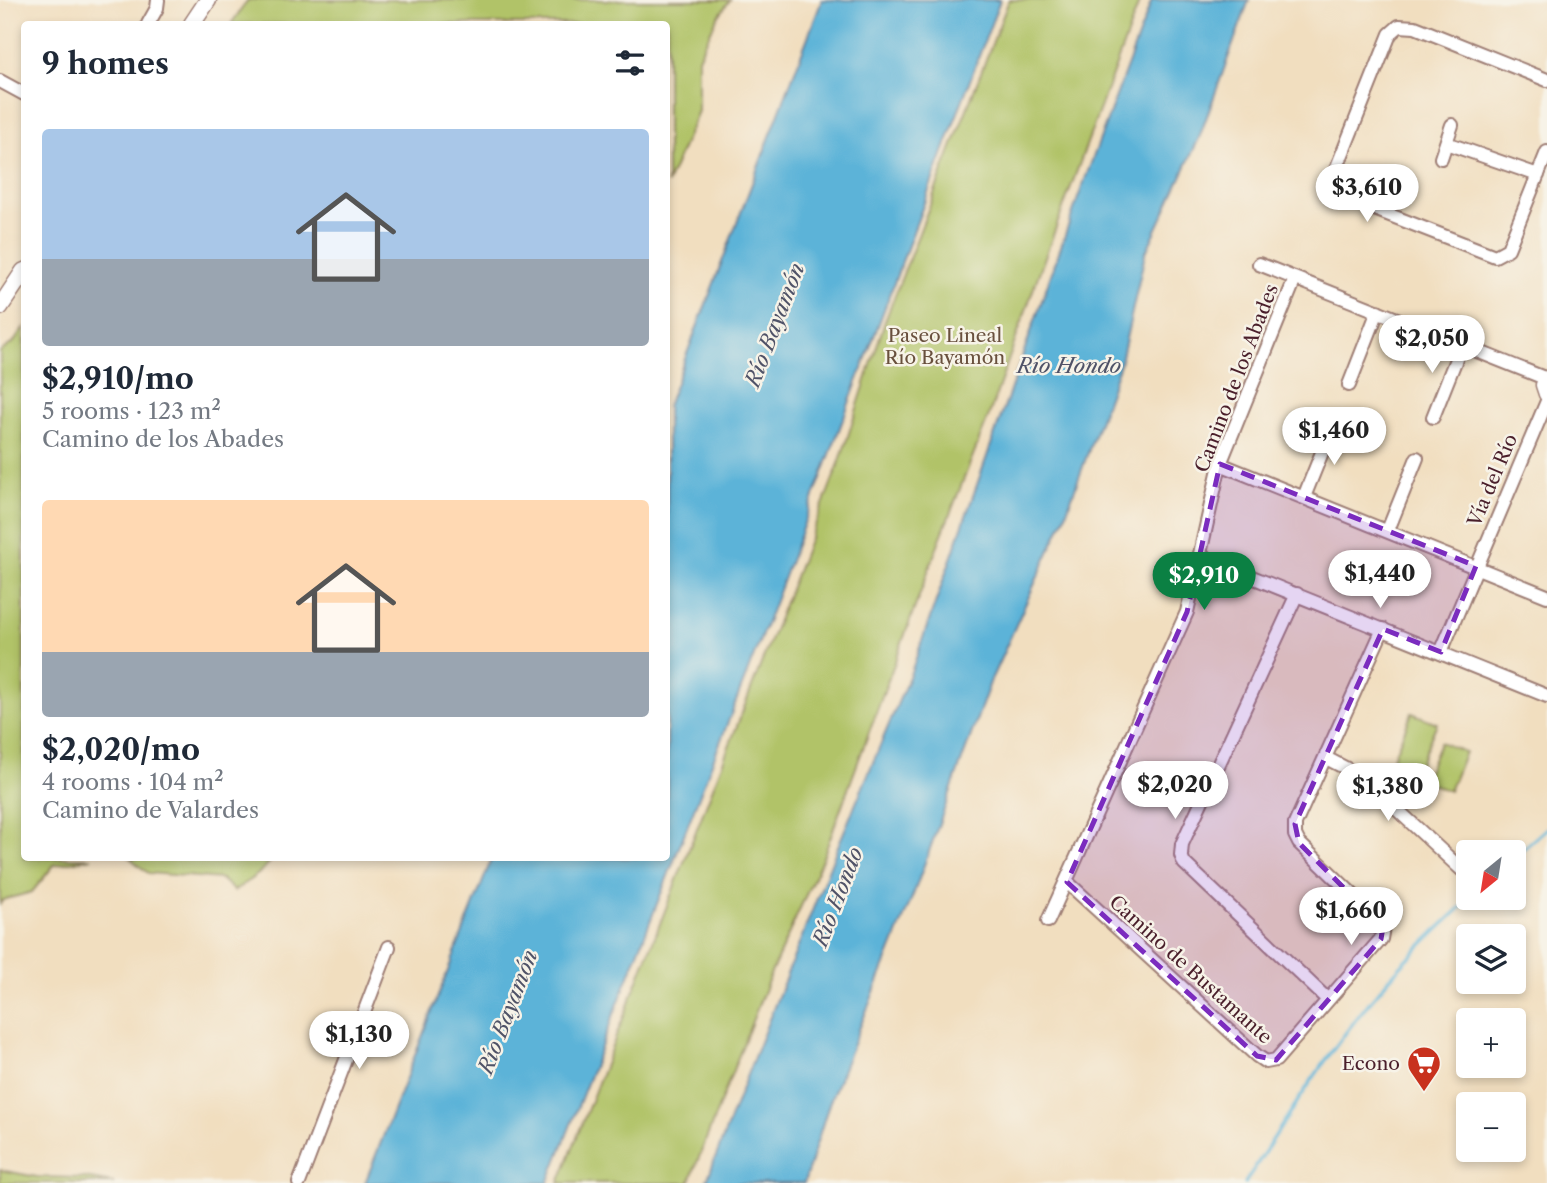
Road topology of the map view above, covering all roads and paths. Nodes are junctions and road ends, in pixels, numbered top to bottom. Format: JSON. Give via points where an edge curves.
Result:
{"nodes":[{"id":1,"x":158,"y":0,"type":"edge"},
{"id":2,"x":208,"y":0,"type":"edge"},
{"id":3,"x":150,"y":21,"type":"edge"},
{"id":4,"x":194,"y":21,"type":"edge"},
{"id":5,"x":1547,"y":80,"type":"edge"},
{"id":6,"x":0,"y":81,"type":"edge"},
{"id":7,"x":21,"y":92,"type":"edge"},
{"id":8,"x":1452,"y":125,"type":"dead end"},
{"id":9,"x":1446,"y":143,"type":"junction"},
{"id":10,"x":1547,"y":152,"type":"edge"},
{"id":11,"x":1441,"y":158,"type":"dead end"},
{"id":12,"x":1538,"y":175,"type":"junction"},
{"id":13,"x":1259,"y":264,"type":"dead end"},
{"id":14,"x":21,"y":276,"type":"edge"},
{"id":15,"x":1295,"y":279,"type":"junction"},
{"id":16,"x":0,"y":307,"type":"edge"},
{"id":17,"x":1378,"y":311,"type":"junction"},
{"id":18,"x":1462,"y":344,"type":"junction"},
{"id":19,"x":1547,"y":379,"type":"edge"},
{"id":20,"x":1349,"y":385,"type":"dead end"},
{"id":21,"x":1547,"y":394,"type":"edge"},
{"id":22,"x":1547,"y":401,"type":"edge"},
{"id":23,"x":1433,"y":417,"type":"dead end"},
{"id":24,"x":1333,"y":425,"type":"dead end"},
{"id":25,"x":1416,"y":458,"type":"dead end"},
{"id":26,"x":1220,"y":464,"type":"junction"},
{"id":27,"x":1304,"y":497,"type":"junction"},
{"id":28,"x":1388,"y":530,"type":"junction"},
{"id":29,"x":1200,"y":556,"type":"junction"},
{"id":30,"x":1476,"y":566,"type":"junction"},
{"id":31,"x":1297,"y":594,"type":"junction"},
{"id":32,"x":1547,"y":596,"type":"edge"},
{"id":33,"x":1383,"y":629,"type":"junction"},
{"id":34,"x":1441,"y":652,"type":"junction"},
{"id":35,"x":1547,"y":696,"type":"edge"},
{"id":36,"x":1326,"y":758,"type":"junction"},
{"id":37,"x":1456,"y":864,"type":"edge"},
{"id":38,"x":1067,"y":882,"type":"junction"},
{"id":39,"x":1048,"y":921,"type":"dead end"},
{"id":40,"x":389,"y":947,"type":"dead end"},
{"id":41,"x":1328,"y":1000,"type":"junction"},
{"id":42,"x":299,"y":1183,"type":"edge"}],
"edges":[{"from":1,"to":3,"type":"street"},
{"from":2,"to":4,"type":"street"},
{"from":5,"to":12,"type":"street","via":[[1415,27],[1399,26],[1390,34],[1333,177],[1341,196],[1495,256],[1508,249]]},
{"from":6,"to":7,"type":"street"},
{"from":8,"to":9,"type":"street"},
{"from":9,"to":11,"type":"street"},
{"from":9,"to":12,"type":"street"},
{"from":10,"to":12,"type":"street"},
{"from":13,"to":15,"type":"street"},
{"from":14,"to":16,"type":"street"},
{"from":15,"to":17,"type":"street"},
{"from":15,"to":26,"type":"street","name":"Camino de los Abades"},
{"from":17,"to":18,"type":"street"},
{"from":17,"to":20,"type":"street"},
{"from":18,"to":19,"type":"street"},
{"from":18,"to":23,"type":"street"},
{"from":19,"to":21,"type":"street"},
{"from":22,"to":30,"type":"street","name":"Vía del Río"},
{"from":24,"to":27,"type":"street"},
{"from":25,"to":28,"type":"street"},
{"from":26,"to":27,"type":"street"},
{"from":26,"to":29,"type":"street","name":"Camino de los Abades"},
{"from":27,"to":28,"type":"street"},
{"from":28,"to":30,"type":"street"},
{"from":29,"to":31,"type":"street"},
{"from":29,"to":38,"type":"street","name":"Camino de los Abades","via":[[1186,612]]},
{"from":30,"to":32,"type":"street"},
{"from":30,"to":34,"type":"street","name":"Vía del Río"},
{"from":31,"to":33,"type":"street"},
{"from":31,"to":41,"type":"street","via":[[1182,844],[1181,855],[1184,863]]},
{"from":33,"to":34,"type":"street"},
{"from":33,"to":36,"type":"street","name":"Camino de Bustamante"},
{"from":34,"to":35,"type":"street"},
{"from":36,"to":37,"type":"street","via":[[1375,789]]},
{"from":36,"to":41,"type":"street","name":"Camino de Bustamante","via":[[1294,824],[1295,835],[1383,927],[1381,939]]},
{"from":38,"to":39,"type":"street","name":"Camino de los Abades"},
{"from":38,"to":41,"type":"street","name":"Camino de Bustamante","via":[[1266,1062],[1276,1060]]},
{"from":40,"to":42,"type":"street"}]}
